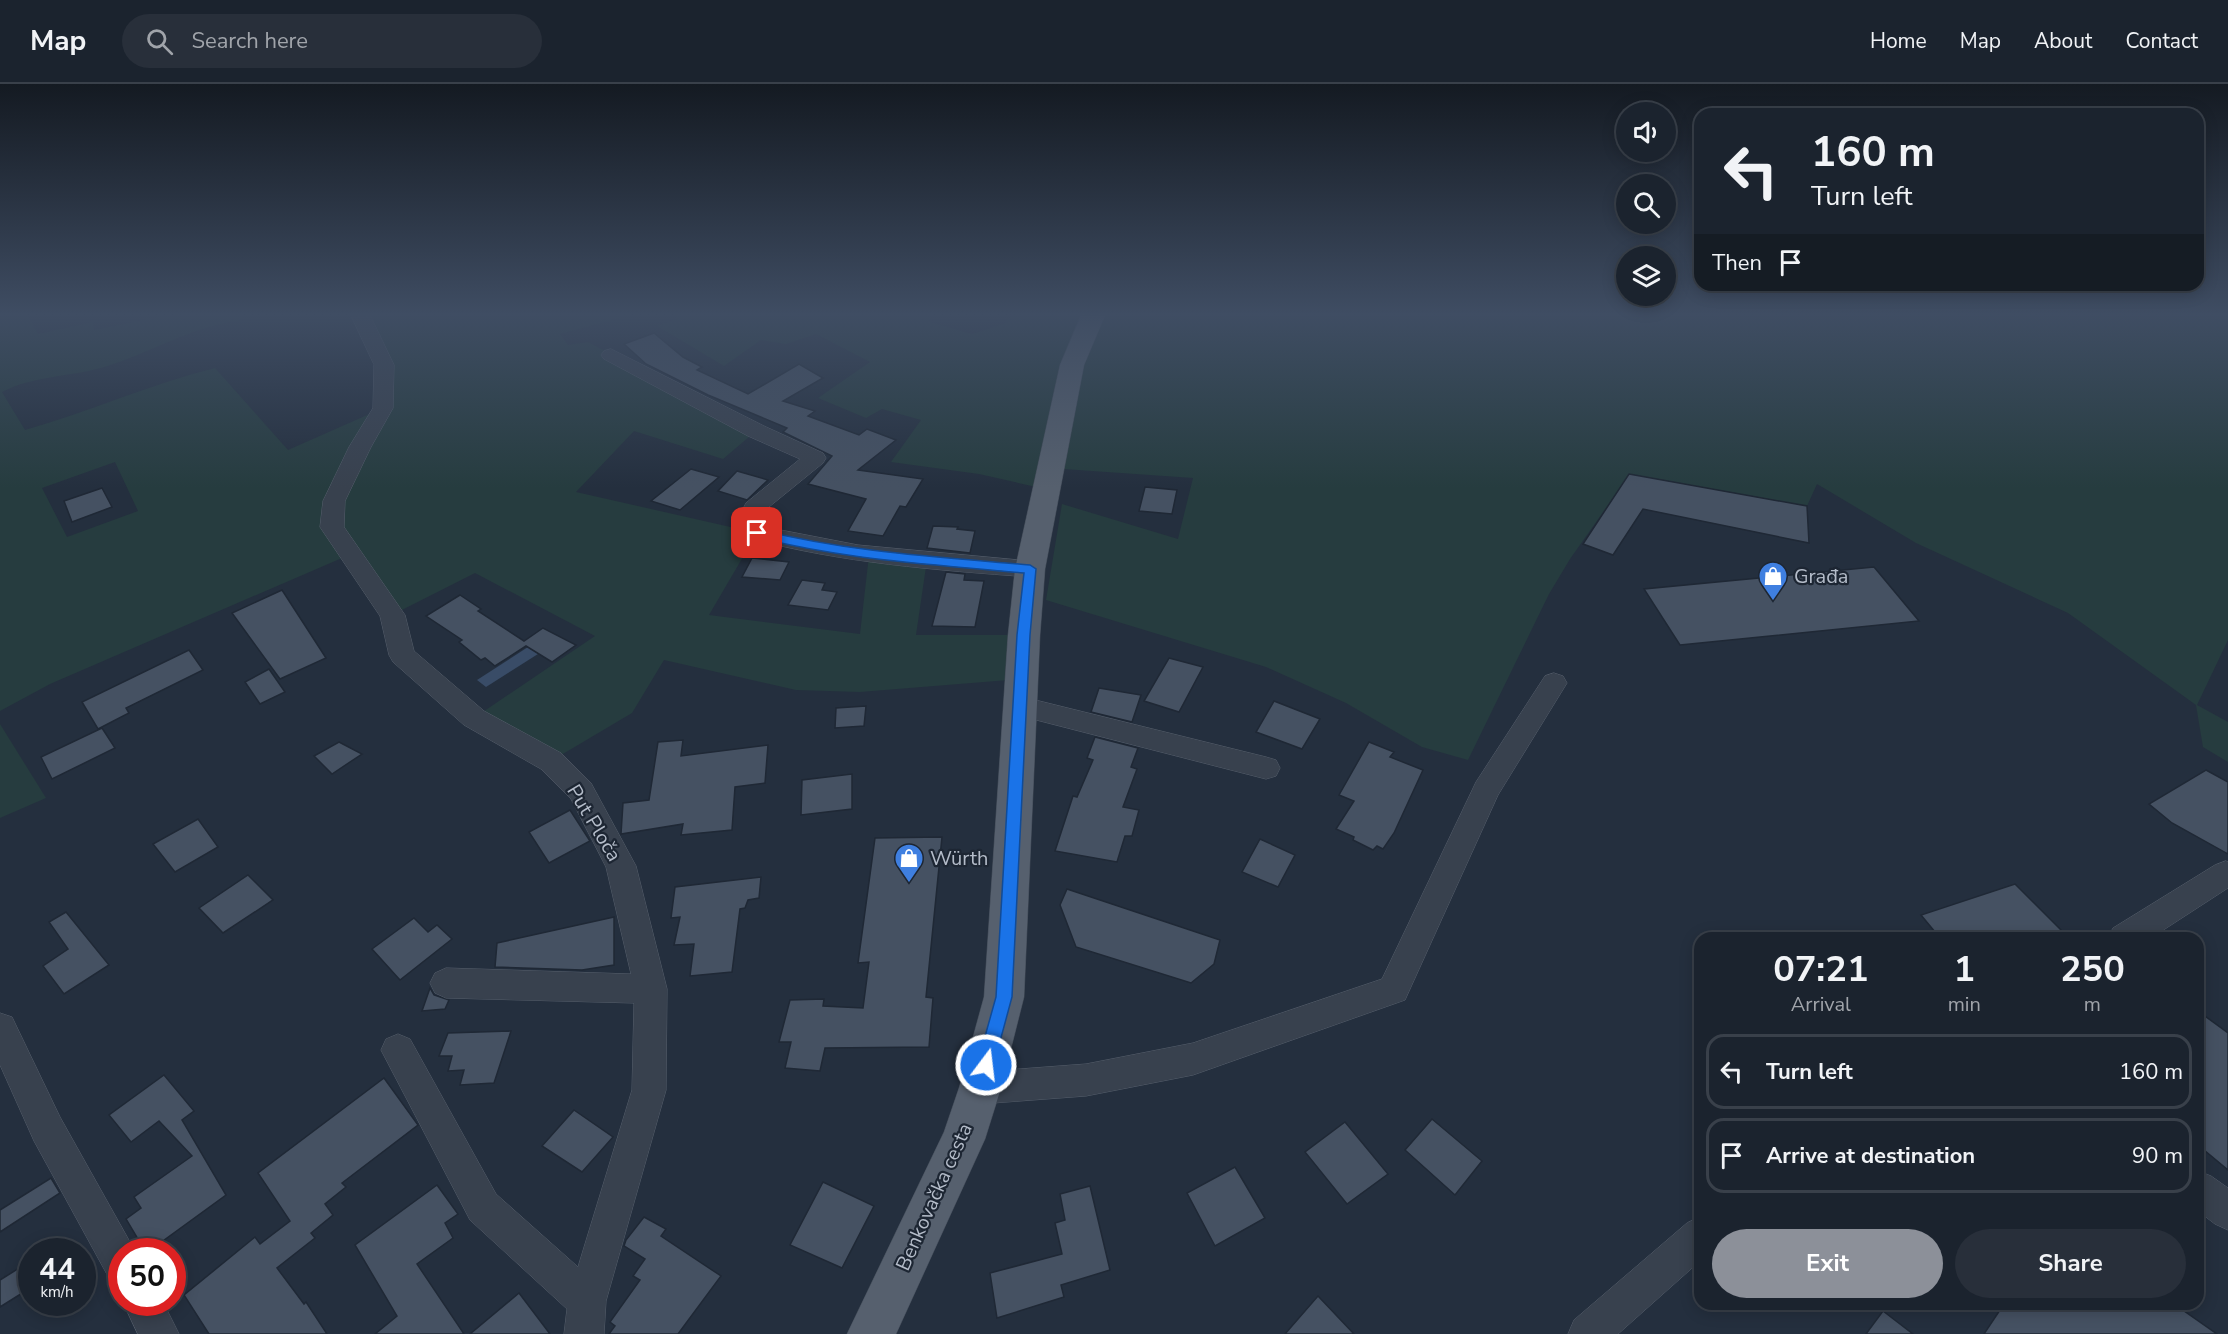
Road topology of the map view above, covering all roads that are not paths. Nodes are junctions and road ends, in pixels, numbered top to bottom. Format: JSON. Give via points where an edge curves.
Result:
{"nodes":[{"id":1,"x":384,"y":371,"type":"edge"},
{"id":2,"x":642,"y":371,"type":"edge"},
{"id":3,"x":1071,"y":371,"type":"edge"},
{"id":4,"x":1030,"y":569,"type":"junction"},
{"id":5,"x":1554,"y":683,"type":"dead end"},
{"id":6,"x":1019,"y":706,"type":"junction"},
{"id":7,"x":1266,"y":768,"type":"dead end"},
{"id":8,"x":2226,"y":874,"type":"dead end"},
{"id":9,"x":2134,"y":932,"type":"edge"},
{"id":10,"x":446,"y":983,"type":"dead end"},
{"id":11,"x":651,"y":989,"type":"junction"},
{"id":12,"x":0,"y":1028,"type":"edge"},
{"id":13,"x":398,"y":1050,"type":"dead end"},
{"id":14,"x":9,"y":1074,"type":"edge"},
{"id":15,"x":980,"y":1088,"type":"junction"},
{"id":16,"x":2204,"y":1193,"type":"edge"},
{"id":17,"x":2228,"y":1211,"type":"edge"},
{"id":18,"x":108,"y":1240,"type":"edge"},
{"id":19,"x":1694,"y":1241,"type":"edge"},
{"id":20,"x":149,"y":1316,"type":"edge"},
{"id":21,"x":585,"y":1317,"type":"edge"},
{"id":22,"x":159,"y":1334,"type":"edge"},
{"id":23,"x":872,"y":1334,"type":"edge"},
{"id":24,"x":1588,"y":1334,"type":"edge"}],
"edges":[{"from":1,"to":11,"type":"street","name":"Put Ploča","via":[[383,408],[334,501],[332,527],[392,615],[402,655],[474,718],[551,761],[580,791],[621,866]]},
{"from":2,"to":4,"type":"street","via":[[815,458],[754,507],[749,521],[757,533],[805,546],[869,555]]},
{"from":3,"to":4,"type":"main road","name":"Benkovačka cesta"},
{"from":4,"to":6,"type":"main road","name":"Benkovačka cesta"},
{"from":5,"to":15,"type":"street","via":[[1486,790],[1393,990],[1193,1059],[1086,1080]]},
{"from":6,"to":7,"type":"street"},
{"from":6,"to":15,"type":"main road","name":"Benkovačka cesta","via":[[1004,997]]},
{"from":8,"to":9,"type":"street"},
{"from":10,"to":11,"type":"street"},
{"from":11,"to":21,"type":"street","name":"Put Ploča","via":[[649,1090]]},
{"from":12,"to":14,"type":"street"},
{"from":13,"to":21,"type":"street","via":[[483,1207]]},
{"from":14,"to":18,"type":"street","via":[[47,1130]]},
{"from":15,"to":23,"type":"main road","name":"Benkovačka cesta","via":[[963,1139]]},
{"from":16,"to":17,"type":"street"},
{"from":19,"to":24,"type":"street"},
{"from":20,"to":22,"type":"street"}]}
